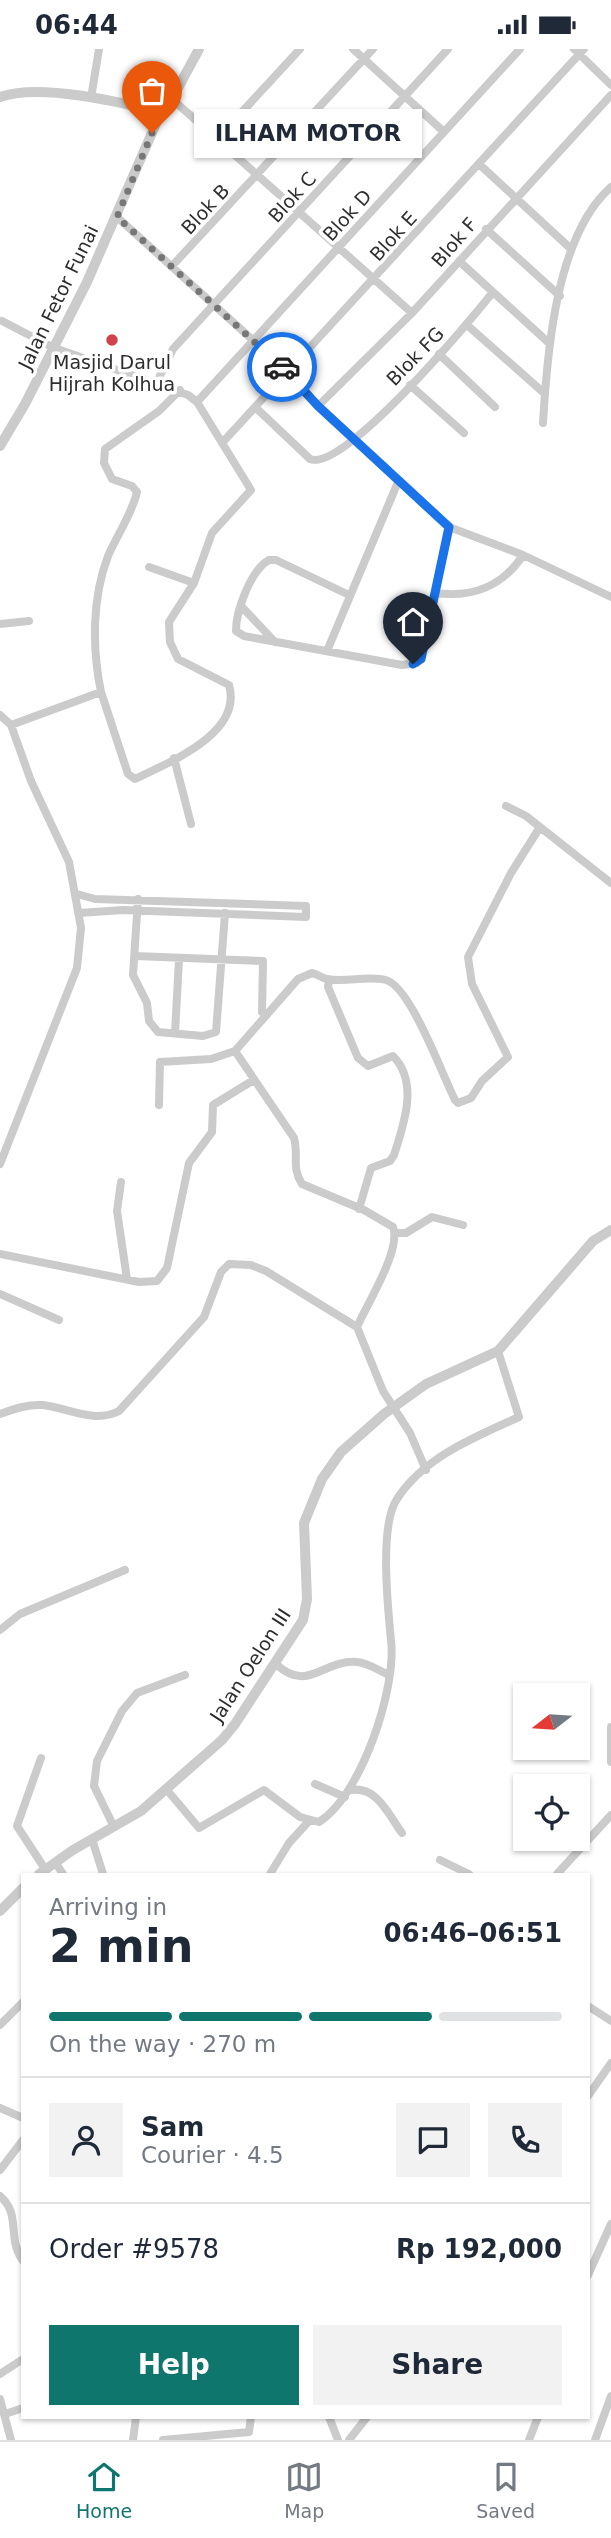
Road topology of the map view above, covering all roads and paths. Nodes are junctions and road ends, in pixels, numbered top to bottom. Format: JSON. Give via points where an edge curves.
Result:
{"nodes":[{"id":1,"x":99,"y":49,"type":"edge"},
{"id":2,"x":199,"y":49,"type":"edge"},
{"id":3,"x":300,"y":49,"type":"edge"},
{"id":4,"x":353,"y":49,"type":"edge"},
{"id":5,"x":373,"y":49,"type":"edge"},
{"id":6,"x":448,"y":49,"type":"edge"},
{"id":7,"x":520,"y":49,"type":"edge"},
{"id":8,"x":579,"y":51,"type":"edge"},
{"id":9,"x":364,"y":59,"type":"junction"},
{"id":10,"x":611,"y":85,"type":"edge"},
{"id":11,"x":611,"y":95,"type":"edge"},
{"id":12,"x":0,"y":97,"type":"edge"},
{"id":13,"x":404,"y":97,"type":"junction"},
{"id":14,"x":91,"y":98,"type":"junction"},
{"id":15,"x":172,"y":99,"type":"junction"},
{"id":16,"x":161,"y":112,"type":"junction"},
{"id":17,"x":443,"y":131,"type":"junction"},
{"id":18,"x":218,"y":138,"type":"junction"},
{"id":19,"x":479,"y":165,"type":"junction"},
{"id":20,"x":259,"y":174,"type":"junction"},
{"id":21,"x":611,"y":187,"type":"edge"},
{"id":22,"x":515,"y":197,"type":"junction"},
{"id":23,"x":299,"y":212,"type":"junction"},
{"id":24,"x":117,"y":217,"type":"junction"},
{"id":25,"x":486,"y":229,"type":"junction"},
{"id":26,"x":340,"y":248,"type":"junction"},
{"id":27,"x":570,"y":248,"type":"junction"},
{"id":28,"x":459,"y":261,"type":"junction"},
{"id":29,"x":172,"y":267,"type":"junction"},
{"id":30,"x":375,"y":279,"type":"junction"},
{"id":31,"x":493,"y":292,"type":"junction"},
{"id":32,"x":560,"y":296,"type":"junction"},
{"id":33,"x":215,"y":305,"type":"junction"},
{"id":34,"x":412,"y":313,"type":"junction"},
{"id":35,"x":2,"y":321,"type":"dead end"},
{"id":36,"x":467,"y":325,"type":"junction"},
{"id":37,"x":254,"y":341,"type":"junction"},
{"id":38,"x":550,"y":344,"type":"junction"},
{"id":39,"x":52,"y":347,"type":"junction"},
{"id":40,"x":439,"y":354,"type":"junction"},
{"id":41,"x":288,"y":372,"type":"junction"},
{"id":42,"x":157,"y":382,"type":"junction"},
{"id":43,"x":410,"y":385,"type":"junction"},
{"id":44,"x":180,"y":390,"type":"junction"},
{"id":45,"x":544,"y":393,"type":"junction"},
{"id":46,"x":197,"y":402,"type":"junction"},
{"id":47,"x":318,"y":406,"type":"junction"},
{"id":48,"x":255,"y":407,"type":"junction"},
{"id":49,"x":495,"y":407,"type":"dead end"},
{"id":50,"x":543,"y":423,"type":"dead end"},
{"id":51,"x":464,"y":432,"type":"dead end"},
{"id":52,"x":357,"y":439,"type":"junction"},
{"id":53,"x":222,"y":443,"type":"junction"},
{"id":54,"x":0,"y":446,"type":"edge"},
{"id":55,"x":398,"y":482,"type":"junction"},
{"id":56,"x":449,"y":527,"type":"junction"},
{"id":57,"x":523,"y":555,"type":"junction"},
{"id":58,"x":149,"y":567,"type":"dead end"},
{"id":59,"x":194,"y":583,"type":"junction"},
{"id":60,"x":435,"y":593,"type":"junction"},
{"id":61,"x":349,"y":595,"type":"junction"},
{"id":62,"x":611,"y":597,"type":"edge"},
{"id":63,"x":242,"y":607,"type":"junction"},
{"id":64,"x":29,"y":621,"type":"dead end"},
{"id":65,"x":0,"y":624,"type":"edge"},
{"id":66,"x":275,"y":642,"type":"junction"},
{"id":67,"x":327,"y":650,"type":"junction"},
{"id":68,"x":101,"y":692,"type":"junction"},
{"id":69,"x":0,"y":715,"type":"edge"},
{"id":70,"x":11,"y":725,"type":"junction"},
{"id":71,"x":174,"y":758,"type":"junction"},
{"id":72,"x":506,"y":806,"type":"dead end"},
{"id":73,"x":191,"y":824,"type":"dead end"},
{"id":74,"x":540,"y":827,"type":"junction"},
{"id":75,"x":611,"y":883,"type":"edge"},
{"id":76,"x":77,"y":894,"type":"junction"},
{"id":77,"x":138,"y":899,"type":"junction"},
{"id":78,"x":225,"y":908,"type":"junction"},
{"id":79,"x":137,"y":911,"type":"junction"},
{"id":80,"x":79,"y":913,"type":"junction"},
{"id":81,"x":135,"y":956,"type":"junction"},
{"id":82,"x":179,"y":959,"type":"junction"},
{"id":83,"x":221,"y":960,"type":"junction"},
{"id":84,"x":329,"y":980,"type":"junction"},
{"id":85,"x":261,"y":1012,"type":"dead end"},
{"id":86,"x":175,"y":1033,"type":"junction"},
{"id":87,"x":235,"y":1051,"type":"junction"},
{"id":88,"x":252,"y":1081,"type":"junction"},
{"id":89,"x":159,"y":1105,"type":"dead end"},
{"id":90,"x":0,"y":1164,"type":"edge"},
{"id":91,"x":121,"y":1182,"type":"dead end"},
{"id":92,"x":359,"y":1209,"type":"junction"},
{"id":93,"x":463,"y":1225,"type":"dead end"},
{"id":94,"x":611,"y":1230,"type":"edge"},
{"id":95,"x":396,"y":1233,"type":"junction"},
{"id":96,"x":0,"y":1254,"type":"edge"},
{"id":97,"x":127,"y":1279,"type":"junction"},
{"id":98,"x":0,"y":1294,"type":"edge"},
{"id":99,"x":59,"y":1320,"type":"dead end"},
{"id":100,"x":357,"y":1327,"type":"junction"},
{"id":101,"x":498,"y":1351,"type":"junction"},
{"id":102,"x":393,"y":1408,"type":"junction"},
{"id":103,"x":0,"y":1414,"type":"edge"},
{"id":104,"x":426,"y":1470,"type":"junction"},
{"id":105,"x":125,"y":1570,"type":"dead end"},
{"id":106,"x":0,"y":1630,"type":"edge"},
{"id":107,"x":276,"y":1664,"type":"junction"},
{"id":108,"x":387,"y":1674,"type":"junction"},
{"id":109,"x":185,"y":1675,"type":"dead end"},
{"id":110,"x":611,"y":1727,"type":"edge"},
{"id":111,"x":41,"y":1758,"type":"dead end"},
{"id":112,"x":611,"y":1762,"type":"edge"},
{"id":113,"x":315,"y":1784,"type":"dead end"},
{"id":114,"x":167,"y":1790,"type":"junction"},
{"id":115,"x":348,"y":1793,"type":"junction"},
{"id":116,"x":611,"y":1815,"type":"edge"},
{"id":117,"x":309,"y":1821,"type":"junction"},
{"id":118,"x":114,"y":1827,"type":"junction"},
{"id":119,"x":402,"y":1833,"type":"dead end"},
{"id":120,"x":92,"y":1839,"type":"junction"},
{"id":121,"x":440,"y":1860,"type":"dead end"},
{"id":122,"x":55,"y":1861,"type":"junction"},
{"id":123,"x":42,"y":1872,"type":"edge"},
{"id":124,"x":62,"y":1873,"type":"edge"},
{"id":125,"x":103,"y":1873,"type":"edge"},
{"id":126,"x":271,"y":1873,"type":"edge"},
{"id":127,"x":467,"y":1873,"type":"edge"},
{"id":128,"x":558,"y":1873,"type":"edge"},
{"id":129,"x":21,"y":1890,"type":"edge"},
{"id":130,"x":0,"y":1911,"type":"edge"},
{"id":131,"x":21,"y":2004,"type":"edge"},
{"id":132,"x":590,"y":2007,"type":"edge"},
{"id":133,"x":611,"y":2021,"type":"edge"},
{"id":134,"x":0,"y":2025,"type":"edge"},
{"id":135,"x":611,"y":2063,"type":"edge"},
{"id":136,"x":590,"y":2093,"type":"edge"},
{"id":137,"x":0,"y":2108,"type":"edge"},
{"id":138,"x":21,"y":2117,"type":"edge"},
{"id":139,"x":21,"y":2143,"type":"edge"},
{"id":140,"x":0,"y":2170,"type":"edge"},
{"id":141,"x":0,"y":2196,"type":"edge"},
{"id":142,"x":611,"y":2224,"type":"edge"},
{"id":143,"x":21,"y":2258,"type":"edge"},
{"id":144,"x":590,"y":2271,"type":"edge"},
{"id":145,"x":21,"y":2360,"type":"edge"},
{"id":146,"x":0,"y":2374,"type":"edge"},
{"id":147,"x":611,"y":2396,"type":"edge"},
{"id":148,"x":0,"y":2399,"type":"edge"},
{"id":149,"x":21,"y":2409,"type":"edge"},
{"id":150,"x":5,"y":2414,"type":"junction"},
{"id":151,"x":136,"y":2419,"type":"edge"},
{"id":152,"x":251,"y":2419,"type":"edge"},
{"id":153,"x":330,"y":2419,"type":"edge"},
{"id":154,"x":365,"y":2419,"type":"edge"},
{"id":155,"x":537,"y":2419,"type":"edge"},
{"id":156,"x":11,"y":2440,"type":"edge"},
{"id":157,"x":135,"y":2440,"type":"edge"},
{"id":158,"x":163,"y":2440,"type":"edge"},
{"id":159,"x":338,"y":2440,"type":"edge"},
{"id":160,"x":349,"y":2440,"type":"edge"},
{"id":161,"x":529,"y":2440,"type":"edge"},
{"id":162,"x":595,"y":2440,"type":"edge"}],
"edges":[{"from":1,"to":14,"type":"street"},
{"from":2,"to":15,"type":"street","name":"Jalan Fetor Funai"},
{"from":3,"to":18,"type":"street"},
{"from":4,"to":9,"type":"street"},
{"from":5,"to":9,"type":"street","name":"Blok B"},
{"from":6,"to":13,"type":"street","name":"Blok C"},
{"from":7,"to":17,"type":"street","name":"Blok D"},
{"from":8,"to":10,"type":"street"},
{"from":8,"to":19,"type":"street","name":"Blok E"},
{"from":9,"to":13,"type":"street"},
{"from":9,"to":20,"type":"street","name":"Blok B"},
{"from":11,"to":22,"type":"street","name":"Blok F"},
{"from":12,"to":14,"type":"street","via":[[22,92]]},
{"from":13,"to":17,"type":"street"},
{"from":13,"to":23,"type":"street","name":"Blok C"},
{"from":14,"to":16,"type":"street"},
{"from":15,"to":16,"type":"street","name":"Jalan Fetor Funai"},
{"from":15,"to":18,"type":"street"},
{"from":16,"to":24,"type":"street","name":"Jalan Fetor Funai"},
{"from":17,"to":26,"type":"street","name":"Blok D"},
{"from":18,"to":20,"type":"street"},
{"from":19,"to":22,"type":"street"},
{"from":19,"to":30,"type":"street","name":"Blok E"},
{"from":20,"to":23,"type":"street"},
{"from":20,"to":29,"type":"street","name":"Blok B"},
{"from":21,"to":27,"type":"street","via":[[593,206]]},
{"from":22,"to":25,"type":"street","name":"Blok F"},
{"from":22,"to":27,"type":"street"},
{"from":23,"to":26,"type":"street"},
{"from":23,"to":33,"type":"street","name":"Blok C"},
{"from":24,"to":29,"type":"street"},
{"from":24,"to":39,"type":"street","name":"Jalan Fetor Funai"},
{"from":25,"to":28,"type":"street","name":"Blok F"},
{"from":25,"to":32,"type":"street"},
{"from":26,"to":30,"type":"street"},
{"from":26,"to":37,"type":"street","name":"Blok D"},
{"from":27,"to":32,"type":"street"},
{"from":28,"to":31,"type":"street"},
{"from":28,"to":34,"type":"street","name":"Blok F"},
{"from":29,"to":33,"type":"street"},
{"from":30,"to":34,"type":"street"},
{"from":30,"to":41,"type":"street","name":"Blok E"},
{"from":31,"to":36,"type":"street","name":"Blok FG"},
{"from":31,"to":38,"type":"street"},
{"from":32,"to":38,"type":"street"},
{"from":33,"to":37,"type":"street"},
{"from":33,"to":42,"type":"street","name":"Blok C","via":[[173,349]]},
{"from":34,"to":47,"type":"street","name":"Blok F"},
{"from":35,"to":39,"type":"street"},
{"from":36,"to":40,"type":"street","name":"Blok FG"},
{"from":36,"to":45,"type":"street"},
{"from":37,"to":41,"type":"street"},
{"from":37,"to":46,"type":"street","name":"Blok D"},
{"from":38,"to":45,"type":"street"},
{"from":39,"to":42,"type":"street"},
{"from":39,"to":54,"type":"street","name":"Jalan Fetor Funai"},
{"from":40,"to":43,"type":"street","name":"Blok FG"},
{"from":40,"to":49,"type":"street"},
{"from":41,"to":47,"type":"street"},
{"from":41,"to":48,"type":"street","name":"Blok E"},
{"from":42,"to":44,"type":"street"},
{"from":43,"to":51,"type":"street"},
{"from":43,"to":52,"type":"street","name":"Blok FG"},
{"from":44,"to":46,"type":"street"},
{"from":44,"to":68,"type":"street","via":[[103,453],[110,476],[136,488],[137,494],[109,554],[98,593],[96,668]]},
{"from":45,"to":50,"type":"street"},
{"from":46,"to":53,"type":"street"},
{"from":47,"to":52,"type":"street"},
{"from":48,"to":52,"type":"street","name":"Blok FG","via":[[314,461],[330,458]]},
{"from":48,"to":53,"type":"street","name":"Blok E"},
{"from":52,"to":55,"type":"street"},
{"from":53,"to":59,"type":"street","via":[[251,490],[212,533]]},
{"from":55,"to":56,"type":"street"},
{"from":55,"to":61,"type":"street"},
{"from":56,"to":57,"type":"street"},
{"from":56,"to":60,"type":"street"},
{"from":57,"to":60,"type":"street","via":[[512,572],[492,585],[449,595]]},
{"from":57,"to":62,"type":"street"},
{"from":58,"to":59,"type":"street"},
{"from":59,"to":71,"type":"street","via":[[171,617],[170,642],[185,665],[226,681],[231,697],[214,735]]},
{"from":60,"to":67,"type":"street","via":[[417,663],[402,665]]},
{"from":61,"to":63,"type":"street","via":[[269,560],[260,568]]},
{"from":61,"to":67,"type":"street"},
{"from":63,"to":66,"type":"street"},
{"from":63,"to":66,"type":"street","via":[[238,634]]},
{"from":64,"to":65,"type":"street"},
{"from":66,"to":67,"type":"street"},
{"from":68,"to":70,"type":"street"},
{"from":68,"to":71,"type":"street","via":[[130,777],[135,779]]},
{"from":69,"to":70,"type":"street"},
{"from":70,"to":76,"type":"street","via":[[30,781],[69,862]]},
{"from":71,"to":73,"type":"street"},
{"from":72,"to":74,"type":"street"},
{"from":74,"to":75,"type":"street"},
{"from":74,"to":84,"type":"street","via":[[468,957],[472,984],[508,1055],[468,1101],[455,1100],[431,1045],[393,984]]},
{"from":76,"to":77,"type":"street","via":[[95,899]]},
{"from":76,"to":80,"type":"street"},
{"from":77,"to":78,"type":"street"},
{"from":77,"to":79,"type":"street"},
{"from":78,"to":78,"type":"street","via":[[306,917],[308,912],[306,907]]},
{"from":78,"to":79,"type":"street"},
{"from":78,"to":83,"type":"street"},
{"from":79,"to":80,"type":"street"},
{"from":79,"to":81,"type":"street"},
{"from":80,"to":90,"type":"street","via":[[77,968]]},
{"from":81,"to":82,"type":"street"},
{"from":81,"to":86,"type":"street","via":[[133,975],[153,1029]]},
{"from":82,"to":83,"type":"street"},
{"from":82,"to":86,"type":"street"},
{"from":83,"to":85,"type":"street","via":[[263,961]]},
{"from":83,"to":86,"type":"street","via":[[216,1032],[203,1036]]},
{"from":84,"to":87,"type":"street","via":[[312,974],[298,979]]},
{"from":84,"to":92,"type":"street","via":[[358,1058],[368,1066],[393,1056],[408,1092],[394,1155],[371,1168]]},
{"from":87,"to":88,"type":"street"},
{"from":87,"to":89,"type":"street","via":[[211,1059],[160,1062]]},
{"from":88,"to":92,"type":"street","via":[[268,1096],[294,1138],[297,1152],[293,1164],[302,1184]]},
{"from":88,"to":97,"type":"street","via":[[213,1104],[212,1132],[189,1163],[162,1277],[152,1283]]},
{"from":91,"to":97,"type":"street","via":[[117,1210]]},
{"from":92,"to":95,"type":"street","via":[[386,1220]]},
{"from":93,"to":95,"type":"street","via":[[432,1216],[406,1233]]},
{"from":94,"to":101,"type":"street","name":"Jalan Oelon III","via":[[593,1241]]},
{"from":95,"to":100,"type":"street","via":[[372,1300]]},
{"from":96,"to":97,"type":"street"},
{"from":98,"to":99,"type":"street"},
{"from":100,"to":102,"type":"street"},
{"from":100,"to":103,"type":"street","via":[[266,1271],[229,1264],[221,1272],[204,1317],[119,1411],[100,1416],[36,1405]]},
{"from":101,"to":102,"type":"street","name":"Jalan Oelon III","via":[[435,1378]]},
{"from":101,"to":104,"type":"street","via":[[519,1417],[465,1442]]},
{"from":102,"to":104,"type":"street"},
{"from":102,"to":107,"type":"street","name":"Jalan Oelon III","via":[[341,1452],[309,1504],[304,1523],[305,1611]]},
{"from":104,"to":108,"type":"street","via":[[407,1486],[391,1510]]},
{"from":105,"to":106,"type":"street","via":[[20,1614]]},
{"from":107,"to":108,"type":"street","via":[[297,1678],[356,1662]]},
{"from":107,"to":114,"type":"street","name":"Jalan Oelon III","via":[[222,1740]]},
{"from":108,"to":115,"type":"street","via":[[378,1725]]},
{"from":109,"to":118,"type":"street","via":[[134,1696],[97,1761],[94,1786]]},
{"from":110,"to":112,"type":"street"},
{"from":111,"to":123,"type":"street","via":[[17,1826]]},
{"from":113,"to":115,"type":"street"},
{"from":114,"to":117,"type":"street","via":[[199,1828],[264,1790]]},
{"from":114,"to":118,"type":"street","name":"Jalan Oelon III"},
{"from":115,"to":117,"type":"street","via":[[322,1821]]},
{"from":115,"to":119,"type":"street","via":[[367,1790],[375,1795]]},
{"from":116,"to":128,"type":"street"},
{"from":117,"to":126,"type":"street"},
{"from":118,"to":120,"type":"street","name":"Jalan Oelon III"},
{"from":120,"to":122,"type":"street","name":"Jalan Oelon III"},
{"from":120,"to":125,"type":"street"},
{"from":121,"to":127,"type":"street"},
{"from":122,"to":123,"type":"street","name":"Jalan Oelon III"},
{"from":122,"to":124,"type":"street"},
{"from":129,"to":130,"type":"street"},
{"from":131,"to":134,"type":"street"},
{"from":132,"to":133,"type":"street"},
{"from":135,"to":136,"type":"street"},
{"from":137,"to":138,"type":"street"},
{"from":139,"to":140,"type":"street"},
{"from":141,"to":143,"type":"street","via":[[14,2212],[14,2240]]},
{"from":142,"to":144,"type":"street"},
{"from":145,"to":146,"type":"street"},
{"from":147,"to":162,"type":"street"},
{"from":148,"to":150,"type":"street"},
{"from":149,"to":150,"type":"street"},
{"from":150,"to":156,"type":"street"},
{"from":151,"to":157,"type":"street"},
{"from":152,"to":158,"type":"street","via":[[249,2432]]},
{"from":153,"to":159,"type":"street"},
{"from":154,"to":160,"type":"street"},
{"from":155,"to":161,"type":"street"}]}
